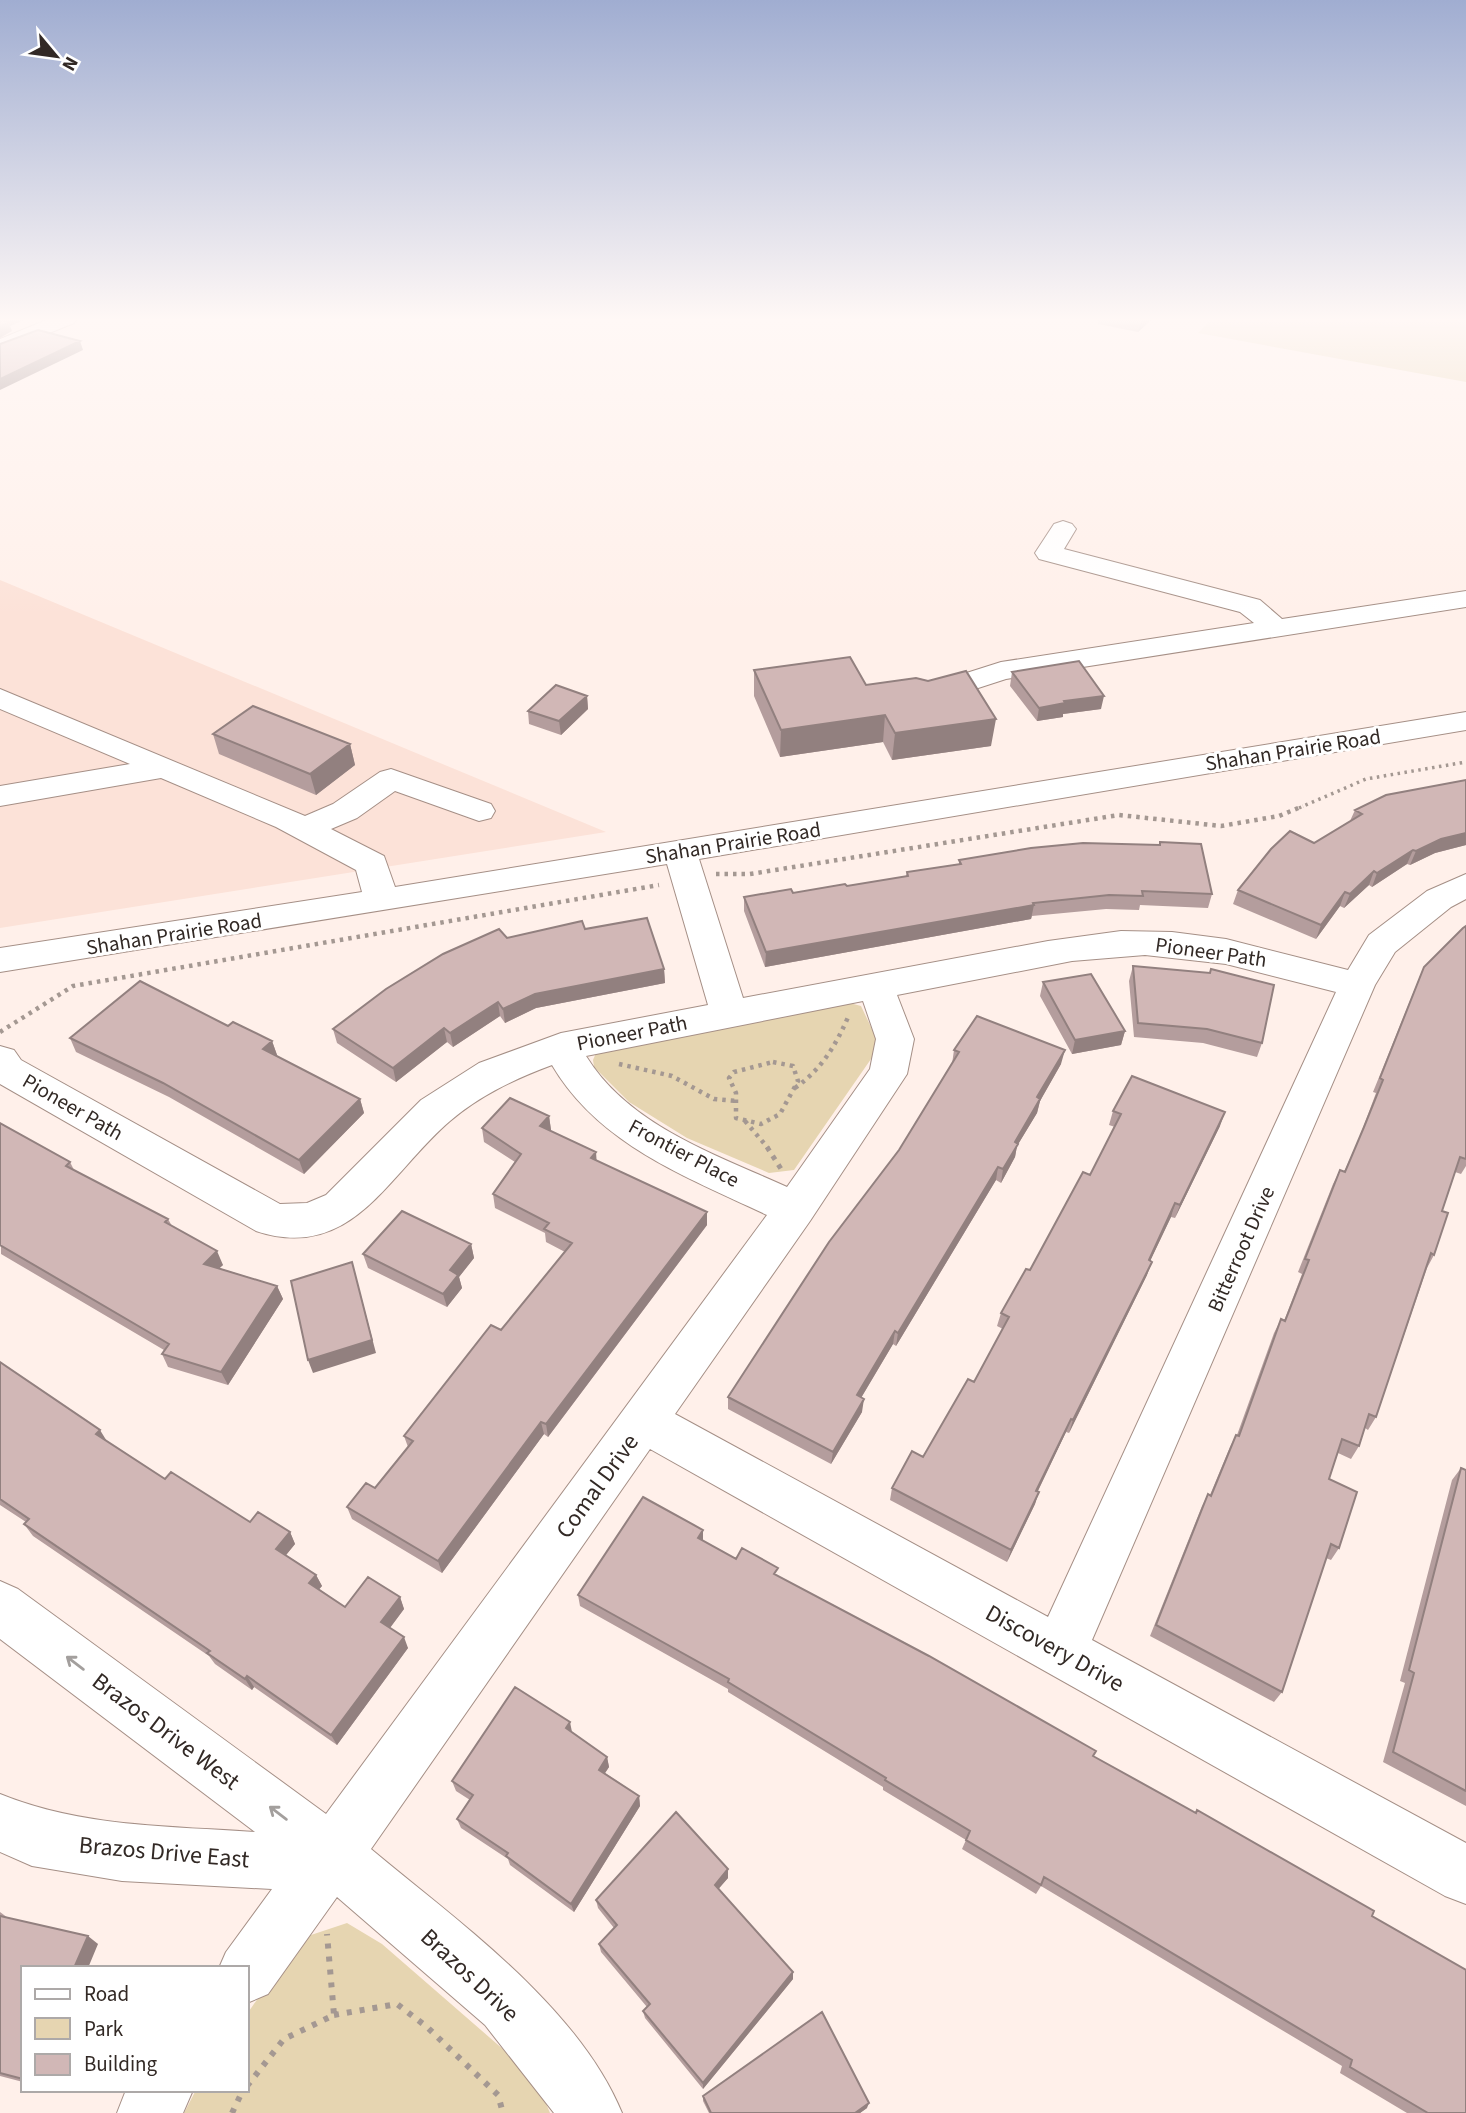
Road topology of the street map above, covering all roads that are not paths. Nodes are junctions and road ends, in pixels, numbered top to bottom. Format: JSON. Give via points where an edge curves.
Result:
{"nodes":[{"id":1,"x":1063,"y":529,"type":"dead end"},
{"id":2,"x":1466,"y":599,"type":"edge"},
{"id":3,"x":1276,"y":628,"type":"junction"},
{"id":4,"x":924,"y":696,"type":"edge"},
{"id":5,"x":0,"y":698,"type":"edge"},
{"id":6,"x":1466,"y":721,"type":"edge"},
{"id":7,"x":164,"y":768,"type":"junction"},
{"id":8,"x":0,"y":796,"type":"edge"},
{"id":9,"x":479,"y":811,"type":"dead end"},
{"id":10,"x":303,"y":829,"type":"junction"},
{"id":11,"x":684,"y":865,"type":"junction"},
{"id":12,"x":1466,"y":886,"type":"edge"},
{"id":13,"x":381,"y":901,"type":"junction"},
{"id":14,"x":0,"y":960,"type":"edge"},
{"id":15,"x":1357,"y":985,"type":"junction"},
{"id":16,"x":863,"y":997,"type":"junction"},
{"id":17,"x":729,"y":1013,"type":"junction"},
{"id":18,"x":561,"y":1047,"type":"junction"},
{"id":19,"x":0,"y":1060,"type":"edge"},
{"id":20,"x":790,"y":1192,"type":"junction"},
{"id":21,"x":643,"y":1421,"type":"junction"},
{"id":22,"x":0,"y":1607,"type":"edge"},
{"id":23,"x":1060,"y":1651,"type":"junction"},
{"id":24,"x":0,"y":1823,"type":"edge"},
{"id":25,"x":332,"y":1854,"type":"junction"},
{"id":26,"x":1466,"y":1875,"type":"edge"},
{"id":27,"x":248,"y":1972,"type":"edge"},
{"id":28,"x":160,"y":2092,"type":"edge"},
{"id":29,"x":149,"y":2113,"type":"edge"},
{"id":30,"x":590,"y":2113,"type":"edge"}],
"edges":[{"from":1,"to":3,"type":"street","via":[[1048,553],[1250,606]]},
{"from":2,"to":3,"type":"street"},
{"from":3,"to":4,"type":"street","via":[[1001,671]]},
{"from":5,"to":7,"type":"street"},
{"from":6,"to":11,"type":"street","name":"Shahan Prairie Road"},
{"from":7,"to":8,"type":"street"},
{"from":7,"to":10,"type":"street"},
{"from":9,"to":10,"type":"street","via":[[391,779],[345,811]]},
{"from":10,"to":13,"type":"street","via":[[372,864]]},
{"from":11,"to":13,"type":"street","name":"Shahan Prairie Road"},
{"from":11,"to":17,"type":"street"},
{"from":12,"to":15,"type":"street","name":"Bitterroot Drive","via":[[1439,899],[1382,944]]},
{"from":13,"to":14,"type":"street","name":"Shahan Prairie Road"},
{"from":15,"to":16,"type":"street","name":"Pioneer Path","via":[[1213,948],[1143,943],[1084,948]]},
{"from":15,"to":23,"type":"street","name":"Bitterroot Drive"},
{"from":16,"to":17,"type":"street","name":"Pioneer Path"},
{"from":16,"to":20,"type":"street","name":"Comal Drive","via":[[897,1039],[897,1055],[888,1074]]},
{"from":17,"to":18,"type":"street","name":"Pioneer Path"},
{"from":18,"to":19,"type":"street","name":"Pioneer Path","via":[[471,1085],[436,1110],[341,1207],[289,1224],[271,1219],[139,1145],[7,1070]]},
{"from":18,"to":20,"type":"street","name":"Frontier Place","via":[[574,1075],[602,1105],[652,1140]]},
{"from":20,"to":21,"type":"street","name":"Comal Drive"},
{"from":21,"to":23,"type":"street","name":"Discovery Drive"},
{"from":21,"to":25,"type":"street","name":"Comal Drive"},
{"from":25,"to":22,"type":"street","name":"Brazos Drive West","one_way":true},
{"from":23,"to":26,"type":"street","name":"Discovery Drive"},
{"from":24,"to":25,"type":"street","name":"Brazos Drive East","via":[[32,1837],[122,1852],[257,1861]]},
{"from":25,"to":27,"type":"street","name":"Comal Drive"},
{"from":25,"to":30,"type":"street","name":"Brazos Drive","via":[[507,2003]]},
{"from":28,"to":29,"type":"street"}]}
